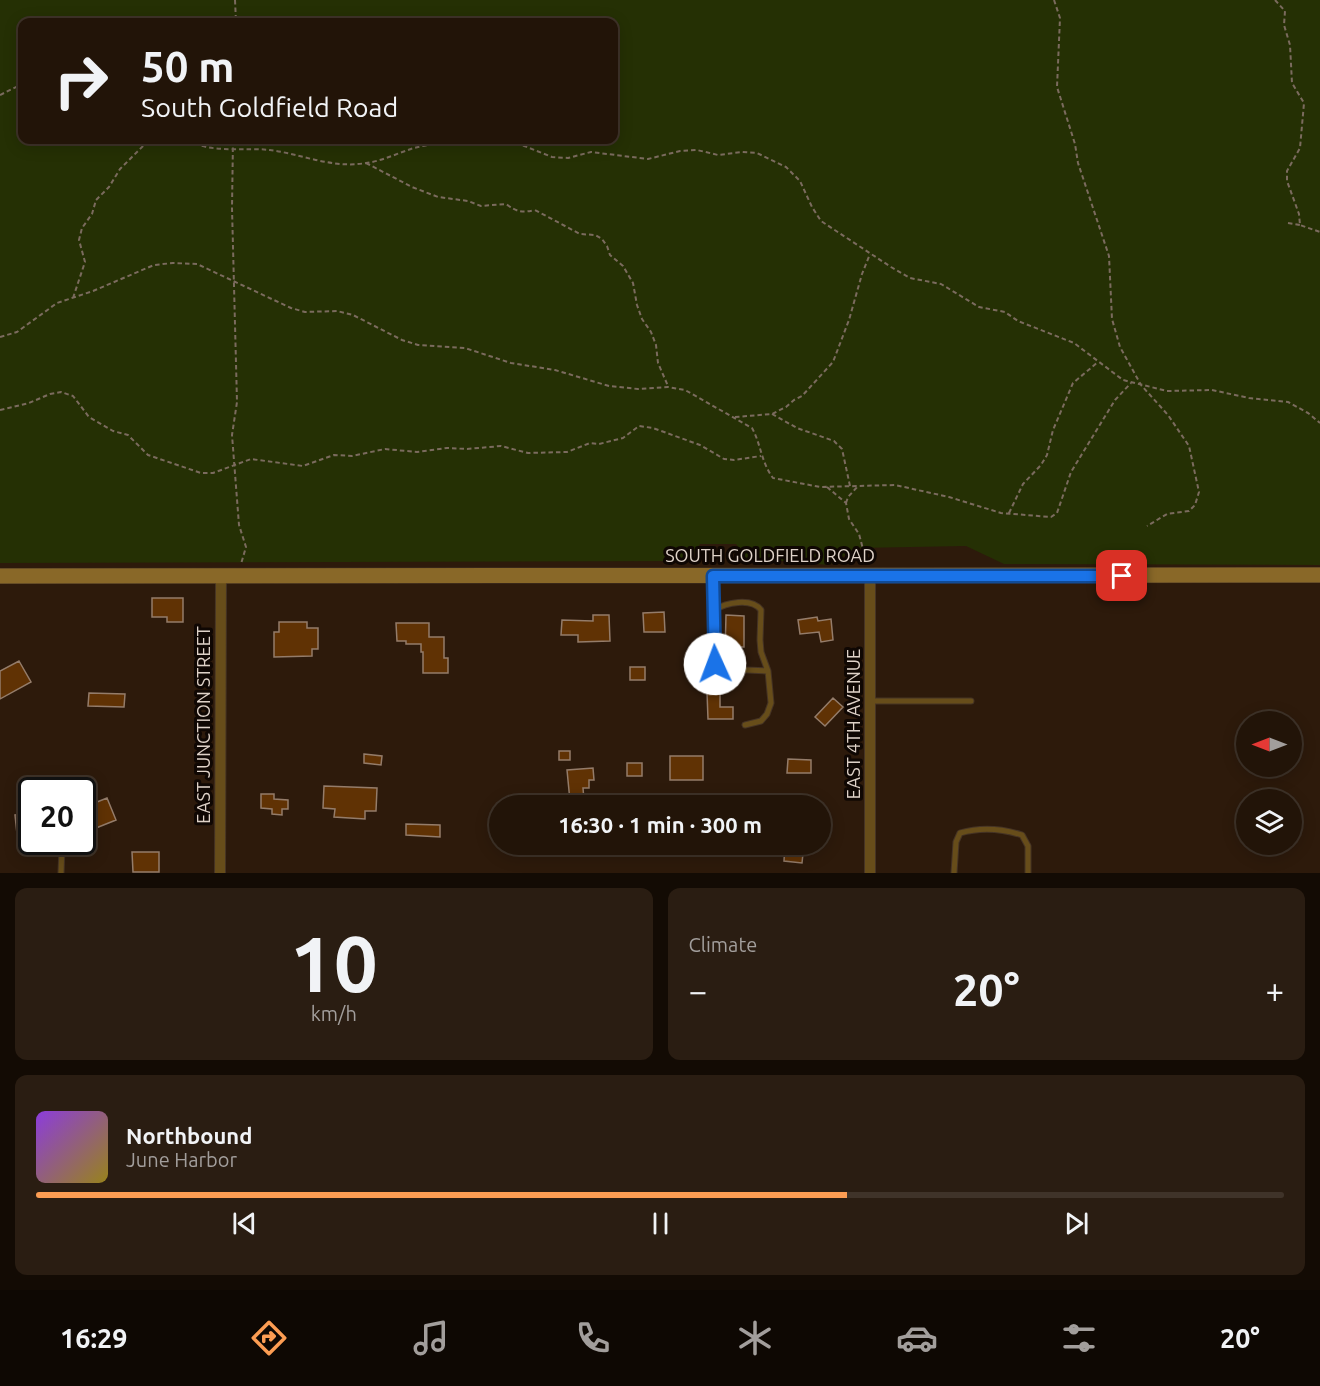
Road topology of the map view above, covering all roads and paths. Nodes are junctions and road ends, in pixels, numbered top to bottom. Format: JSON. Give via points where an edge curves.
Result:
{"nodes":[{"id":1,"x":235,"y":0,"type":"edge"},
{"id":2,"x":1054,"y":0,"type":"edge"},
{"id":3,"x":1275,"y":0,"type":"edge"},
{"id":4,"x":236,"y":18,"type":"edge"},
{"id":5,"x":18,"y":86,"type":"edge"},
{"id":6,"x":0,"y":95,"type":"edge"},
{"id":7,"x":145,"y":144,"type":"edge"},
{"id":8,"x":202,"y":144,"type":"edge"},
{"id":9,"x":233,"y":144,"type":"edge"},
{"id":10,"x":437,"y":144,"type":"edge"},
{"id":11,"x":519,"y":144,"type":"edge"},
{"id":12,"x":233,"y":149,"type":"junction"},
{"id":13,"x":366,"y":163,"type":"junction"},
{"id":14,"x":1288,"y":223,"type":"dead end"},
{"id":15,"x":1300,"y":225,"type":"junction"},
{"id":16,"x":1320,"y":232,"type":"edge"},
{"id":17,"x":870,"y":254,"type":"junction"},
{"id":18,"x":234,"y":280,"type":"junction"},
{"id":19,"x":73,"y":298,"type":"junction"},
{"id":20,"x":0,"y":337,"type":"edge"},
{"id":21,"x":1099,"y":361,"type":"junction"},
{"id":22,"x":1131,"y":383,"type":"junction"},
{"id":23,"x":1142,"y":385,"type":"junction"},
{"id":24,"x":668,"y":387,"type":"junction"},
{"id":25,"x":0,"y":410,"type":"edge"},
{"id":26,"x":772,"y":414,"type":"junction"},
{"id":27,"x":735,"y":417,"type":"junction"},
{"id":28,"x":1320,"y":423,"type":"edge"},
{"id":29,"x":761,"y":456,"type":"junction"},
{"id":30,"x":234,"y":466,"type":"junction"},
{"id":31,"x":859,"y":485,"type":"junction"},
{"id":32,"x":849,"y":486,"type":"junction"},
{"id":33,"x":827,"y":487,"type":"junction"},
{"id":34,"x":846,"y":503,"type":"junction"},
{"id":35,"x":1009,"y":513,"type":"junction"},
{"id":36,"x":1147,"y":526,"type":"dead end"},
{"id":37,"x":1320,"y":575,"type":"edge"},
{"id":38,"x":0,"y":576,"type":"edge"},
{"id":39,"x":221,"y":576,"type":"junction"},
{"id":40,"x":241,"y":576,"type":"junction"},
{"id":41,"x":713,"y":576,"type":"junction"},
{"id":42,"x":870,"y":576,"type":"junction"},
{"id":43,"x":714,"y":610,"type":"junction"},
{"id":44,"x":768,"y":671,"type":"junction"},
{"id":45,"x":870,"y":701,"type":"junction"},
{"id":46,"x":971,"y":701,"type":"dead end"},
{"id":47,"x":745,"y":725,"type":"dead end"},
{"id":48,"x":62,"y":855,"type":"edge"},
{"id":49,"x":61,"y":873,"type":"edge"},
{"id":50,"x":220,"y":873,"type":"edge"},
{"id":51,"x":870,"y":873,"type":"edge"},
{"id":52,"x":954,"y":873,"type":"edge"},
{"id":53,"x":1028,"y":873,"type":"edge"}],
"edges":[{"from":1,"to":4,"type":"path"},
{"from":2,"to":23,"type":"path","via":[[1060,18],[1057,87],[1108,256],[1112,319],[1120,347]]},
{"from":3,"to":15,"type":"path","via":[[1285,11],[1292,83],[1304,103],[1300,148],[1287,171]]},
{"from":5,"to":6,"type":"path"},
{"from":7,"to":19,"type":"path","via":[[96,200],[82,228],[79,240],[85,262]]},
{"from":8,"to":12,"type":"path"},
{"from":9,"to":12,"type":"path"},
{"from":10,"to":13,"type":"path"},
{"from":11,"to":17,"type":"path","via":[[552,157],[568,158],[591,152],[648,159],[697,150],[718,155],[757,153],[786,167],[800,181],[821,221]]},
{"from":12,"to":13,"type":"path"},
{"from":12,"to":18,"type":"path"},
{"from":13,"to":24,"type":"path","via":[[438,197],[481,206],[506,204],[522,213],[535,210],[580,234],[602,239],[633,283],[637,305],[656,345],[658,363]]},
{"from":14,"to":15,"type":"path"},
{"from":15,"to":16,"type":"path"},
{"from":17,"to":21,"type":"path","via":[[910,278],[941,284],[979,308],[1005,312],[1074,343]]},
{"from":17,"to":26,"type":"path","via":[[833,362],[801,396]]},
{"from":18,"to":19,"type":"path","via":[[197,264],[153,265]]},
{"from":18,"to":24,"type":"path","via":[[291,308],[353,315],[418,345],[465,348],[609,386]]},
{"from":18,"to":30,"type":"path"},
{"from":19,"to":20,"type":"path","via":[[57,303],[17,332]]},
{"from":21,"to":22,"type":"path"},
{"from":21,"to":35,"type":"path","via":[[1073,383],[1047,455],[1023,484]]},
{"from":22,"to":23,"type":"path"},
{"from":22,"to":35,"type":"path","via":[[1115,400],[1071,472],[1057,513],[1051,517]]},
{"from":23,"to":28,"type":"path","via":[[1167,390],[1212,390],[1288,402]]},
{"from":23,"to":36,"type":"path","via":[[1189,446],[1199,492],[1189,511],[1167,514]]},
{"from":24,"to":27,"type":"path","via":[[685,390]]},
{"from":25,"to":30,"type":"path","via":[[61,392],[73,396],[89,417],[128,435],[148,455],[201,473]]},
{"from":26,"to":27,"type":"path"},
{"from":26,"to":32,"type":"path","via":[[834,441],[842,449]]},
{"from":27,"to":29,"type":"path","via":[[752,428]]},
{"from":29,"to":30,"type":"path","via":[[724,459],[700,445],[639,426],[623,438],[590,443],[567,452],[528,453],[501,446],[417,452],[385,449],[352,456],[334,455],[303,466],[251,459]]},
{"from":29,"to":33,"type":"path","via":[[773,478]]},
{"from":30,"to":40,"type":"path","via":[[239,525],[246,547]]},
{"from":31,"to":32,"type":"path"},
{"from":31,"to":34,"type":"path"},
{"from":31,"to":35,"type":"path","via":[[895,485]]},
{"from":32,"to":33,"type":"path"},
{"from":33,"to":34,"type":"path"},
{"from":34,"to":42,"type":"path"},
{"from":37,"to":42,"type":"main road","name":"SOUTH GOLDFIELD ROAD"},
{"from":38,"to":39,"type":"main road","name":"SOUTH GOLDFIELD ROAD"},
{"from":39,"to":40,"type":"main road","name":"SOUTH GOLDFIELD ROAD"},
{"from":39,"to":50,"type":"street","name":"EAST JUNCTION STREET"},
{"from":40,"to":41,"type":"main road","name":"SOUTH GOLDFIELD ROAD"},
{"from":41,"to":42,"type":"main road","name":"SOUTH GOLDFIELD ROAD"},
{"from":41,"to":43,"type":"lane"},
{"from":42,"to":45,"type":"street","name":"EAST 4TH AVENUE"},
{"from":43,"to":44,"type":"lane","via":[[715,664],[723,669]]},
{"from":43,"to":44,"type":"lane","via":[[735,603],[759,606],[761,652]]},
{"from":44,"to":47,"type":"lane","via":[[771,703],[767,714],[761,721]]},
{"from":45,"to":46,"type":"lane"},
{"from":45,"to":51,"type":"street","name":"EAST 4TH AVENUE"},
{"from":48,"to":49,"type":"lane"},
{"from":52,"to":53,"type":"lane","via":[[960,833],[977,828],[1022,834],[1028,846]]}]}
